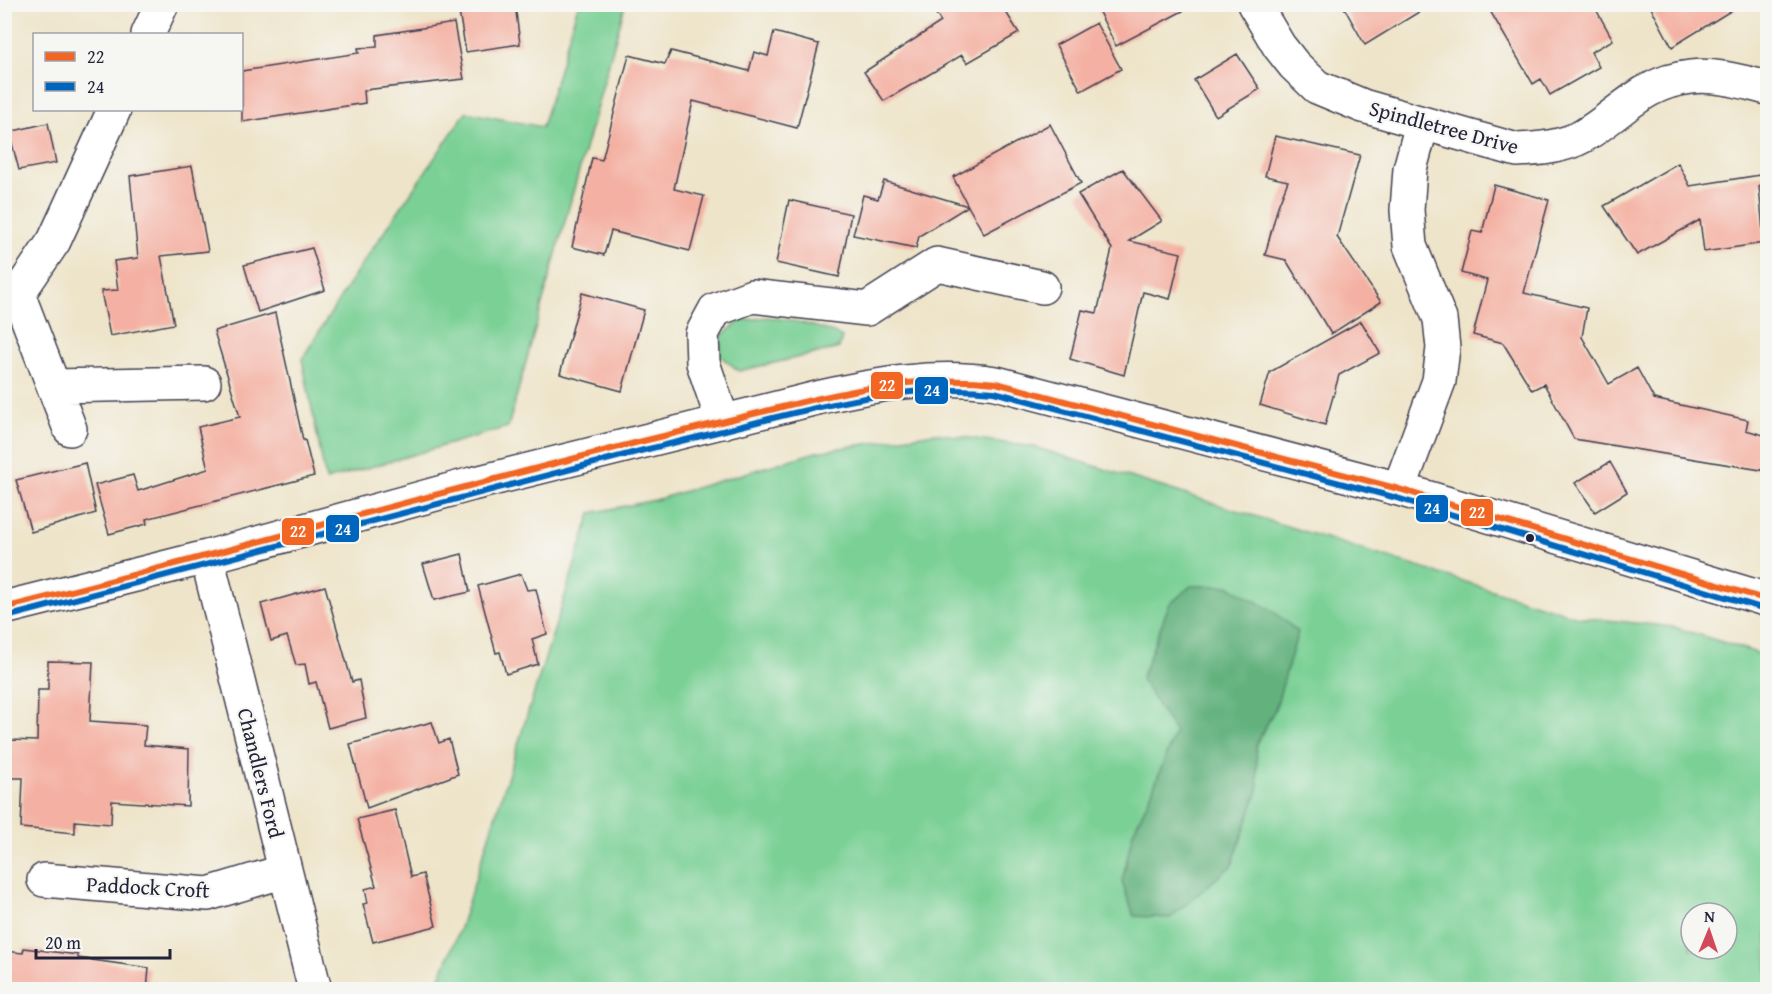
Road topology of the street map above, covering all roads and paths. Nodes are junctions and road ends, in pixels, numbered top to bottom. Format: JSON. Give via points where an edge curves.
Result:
{"nodes":[{"id":1,"x":162,"y":4,"type":"edge"},
{"id":2,"x":1254,"y":4,"type":"edge"},
{"id":3,"x":148,"y":33,"type":"edge"},
{"id":4,"x":1767,"y":88,"type":"edge"},
{"id":5,"x":114,"y":111,"type":"edge"},
{"id":6,"x":1422,"y":124,"type":"junction"},
{"id":7,"x":1042,"y":287,"type":"dead end"},
{"id":8,"x":11,"y":298,"type":"edge"},
{"id":9,"x":204,"y":383,"type":"dead end"},
{"id":10,"x":54,"y":386,"type":"junction"},
{"id":11,"x":723,"y":422,"type":"junction"},
{"id":12,"x":70,"y":429,"type":"dead end"},
{"id":13,"x":1399,"y":489,"type":"junction"},
{"id":14,"x":207,"y":557,"type":"junction"},
{"id":15,"x":1767,"y":600,"type":"edge"},
{"id":16,"x":4,"y":608,"type":"edge"},
{"id":17,"x":285,"y":871,"type":"junction"},
{"id":18,"x":44,"y":880,"type":"dead end"},
{"id":19,"x":315,"y":990,"type":"edge"}],
"edges":[{"from":1,"to":3,"type":"street"},
{"from":2,"to":6,"type":"street","name":"Spindletree Drive","via":[[1294,65],[1317,87]]},
{"from":4,"to":6,"type":"street","name":"Spindletree Drive","via":[[1706,76],[1676,79],[1644,92],[1583,136],[1538,149],[1517,150]]},
{"from":5,"to":8,"type":"street","via":[[54,241]]},
{"from":6,"to":13,"type":"street","via":[[1410,169],[1410,246],[1440,319],[1443,348],[1439,381]]},
{"from":7,"to":11,"type":"street","via":[[937,264],[867,309],[752,296],[715,310],[702,334],[703,363]]},
{"from":8,"to":10,"type":"street"},
{"from":9,"to":10,"type":"street"},
{"from":10,"to":12,"type":"street"},
{"from":11,"to":13,"type":"street","via":[[867,387],[915,380],[975,380]]},
{"from":11,"to":14,"type":"street","via":[[472,484]]},
{"from":13,"to":15,"type":"street"},
{"from":14,"to":16,"type":"street"},
{"from":14,"to":17,"type":"street","name":"Chandlers Ford"},
{"from":17,"to":18,"type":"street","name":"Paddock Croft","via":[[208,894]]},
{"from":17,"to":19,"type":"street","name":"Chandlers Ford"}]}
